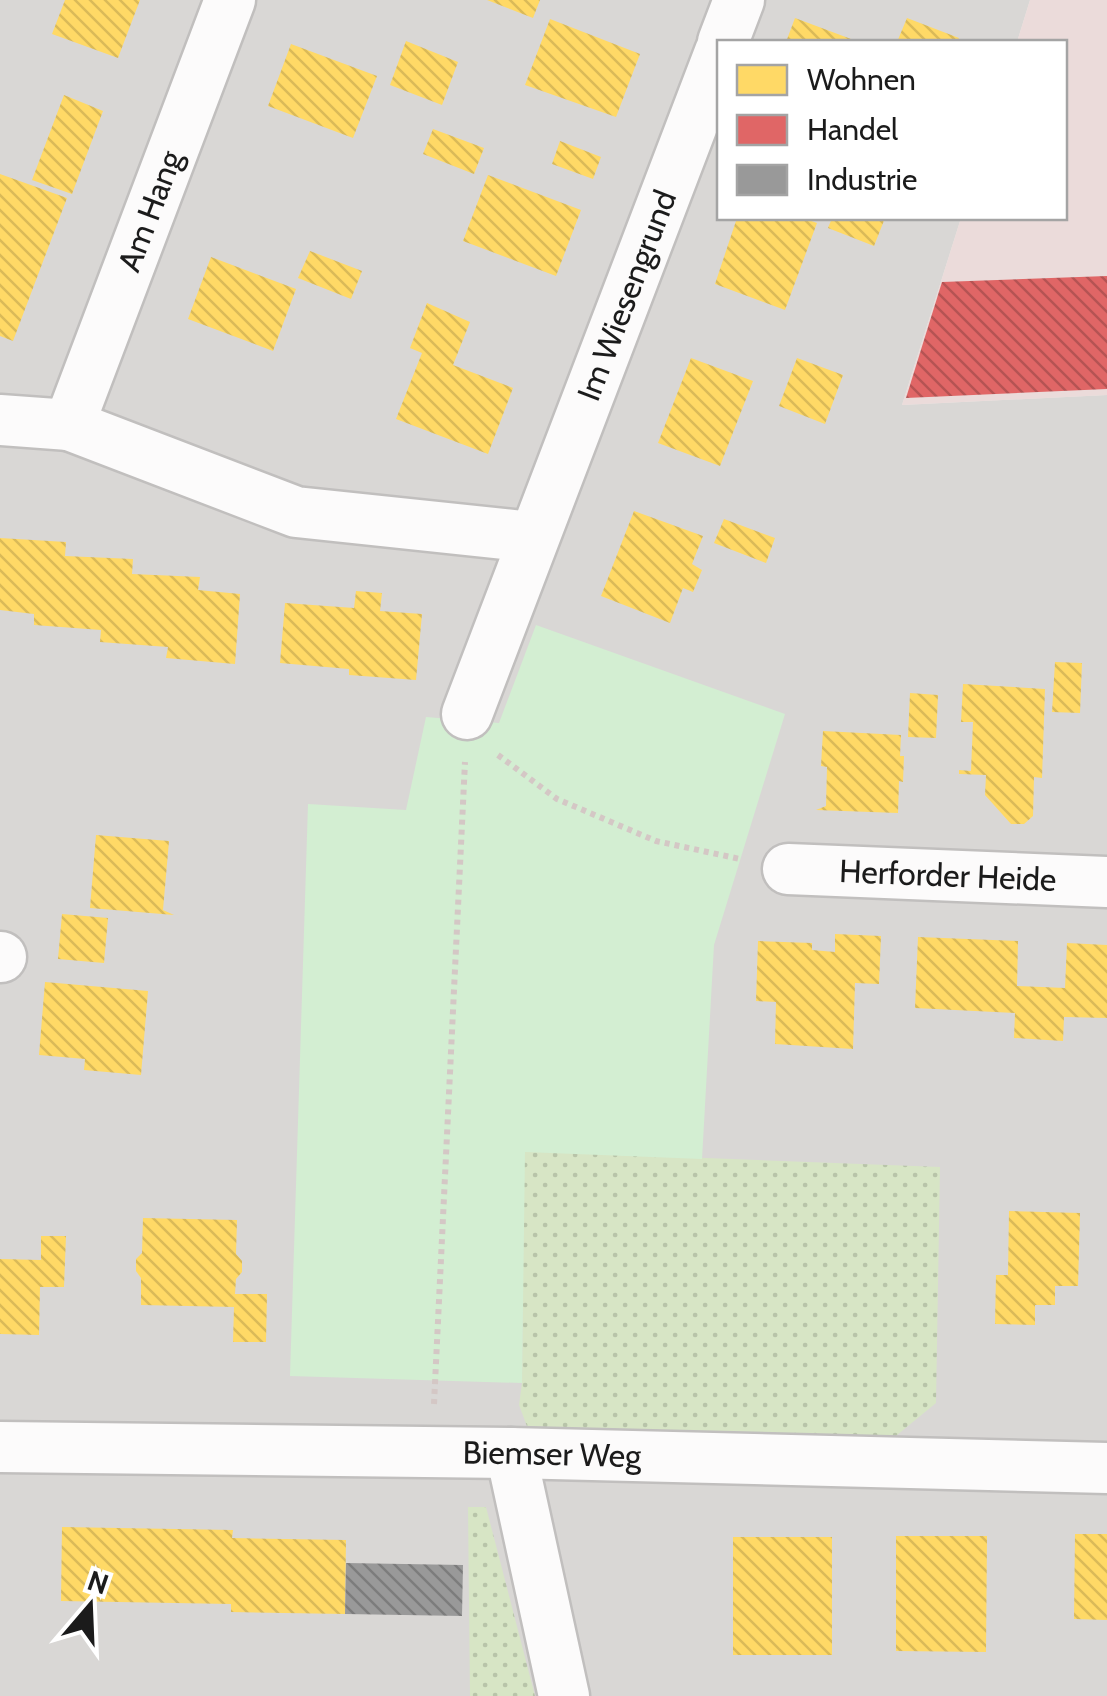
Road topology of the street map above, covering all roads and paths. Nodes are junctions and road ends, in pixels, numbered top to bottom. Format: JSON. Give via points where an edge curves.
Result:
{"nodes":[{"id":1,"x":230,"y":0,"type":"edge"},
{"id":2,"x":740,"y":0,"type":"edge"},
{"id":3,"x":724,"y":40,"type":"edge"},
{"id":4,"x":717,"y":60,"type":"edge"},
{"id":5,"x":0,"y":420,"type":"edge"},
{"id":6,"x":69,"y":425,"type":"junction"},
{"id":7,"x":532,"y":537,"type":"junction"},
{"id":8,"x":466,"y":722,"type":"junction"},
{"id":9,"x":788,"y":868,"type":"joint"},
{"id":10,"x":1107,"y":882,"type":"edge"},
{"id":11,"x":0,"y":1448,"type":"edge"},
{"id":12,"x":432,"y":1452,"type":"junction"},
{"id":13,"x":512,"y":1454,"type":"junction"},
{"id":14,"x":1107,"y":1468,"type":"edge"},
{"id":15,"x":564,"y":1696,"type":"edge"}],
"edges":[{"from":1,"to":6,"type":"street","name":"Am Hang"},
{"from":2,"to":3,"type":"street"},
{"from":4,"to":7,"type":"street","name":"Im Wiesengrund"},
{"from":5,"to":6,"type":"street"},
{"from":6,"to":7,"type":"street","via":[[296,512]]},
{"from":7,"to":8,"type":"street","name":"Im Wiesengrund"},
{"from":8,"to":9,"type":"path","via":[[557,799],[656,841]]},
{"from":8,"to":12,"type":"path"},
{"from":9,"to":10,"type":"street","name":"Herforder Heide"},
{"from":11,"to":12,"type":"street","name":"Biemser Weg"},
{"from":12,"to":13,"type":"street","name":"Biemser Weg"},
{"from":13,"to":14,"type":"street","name":"Biemser Weg"},
{"from":13,"to":15,"type":"street"}]}
